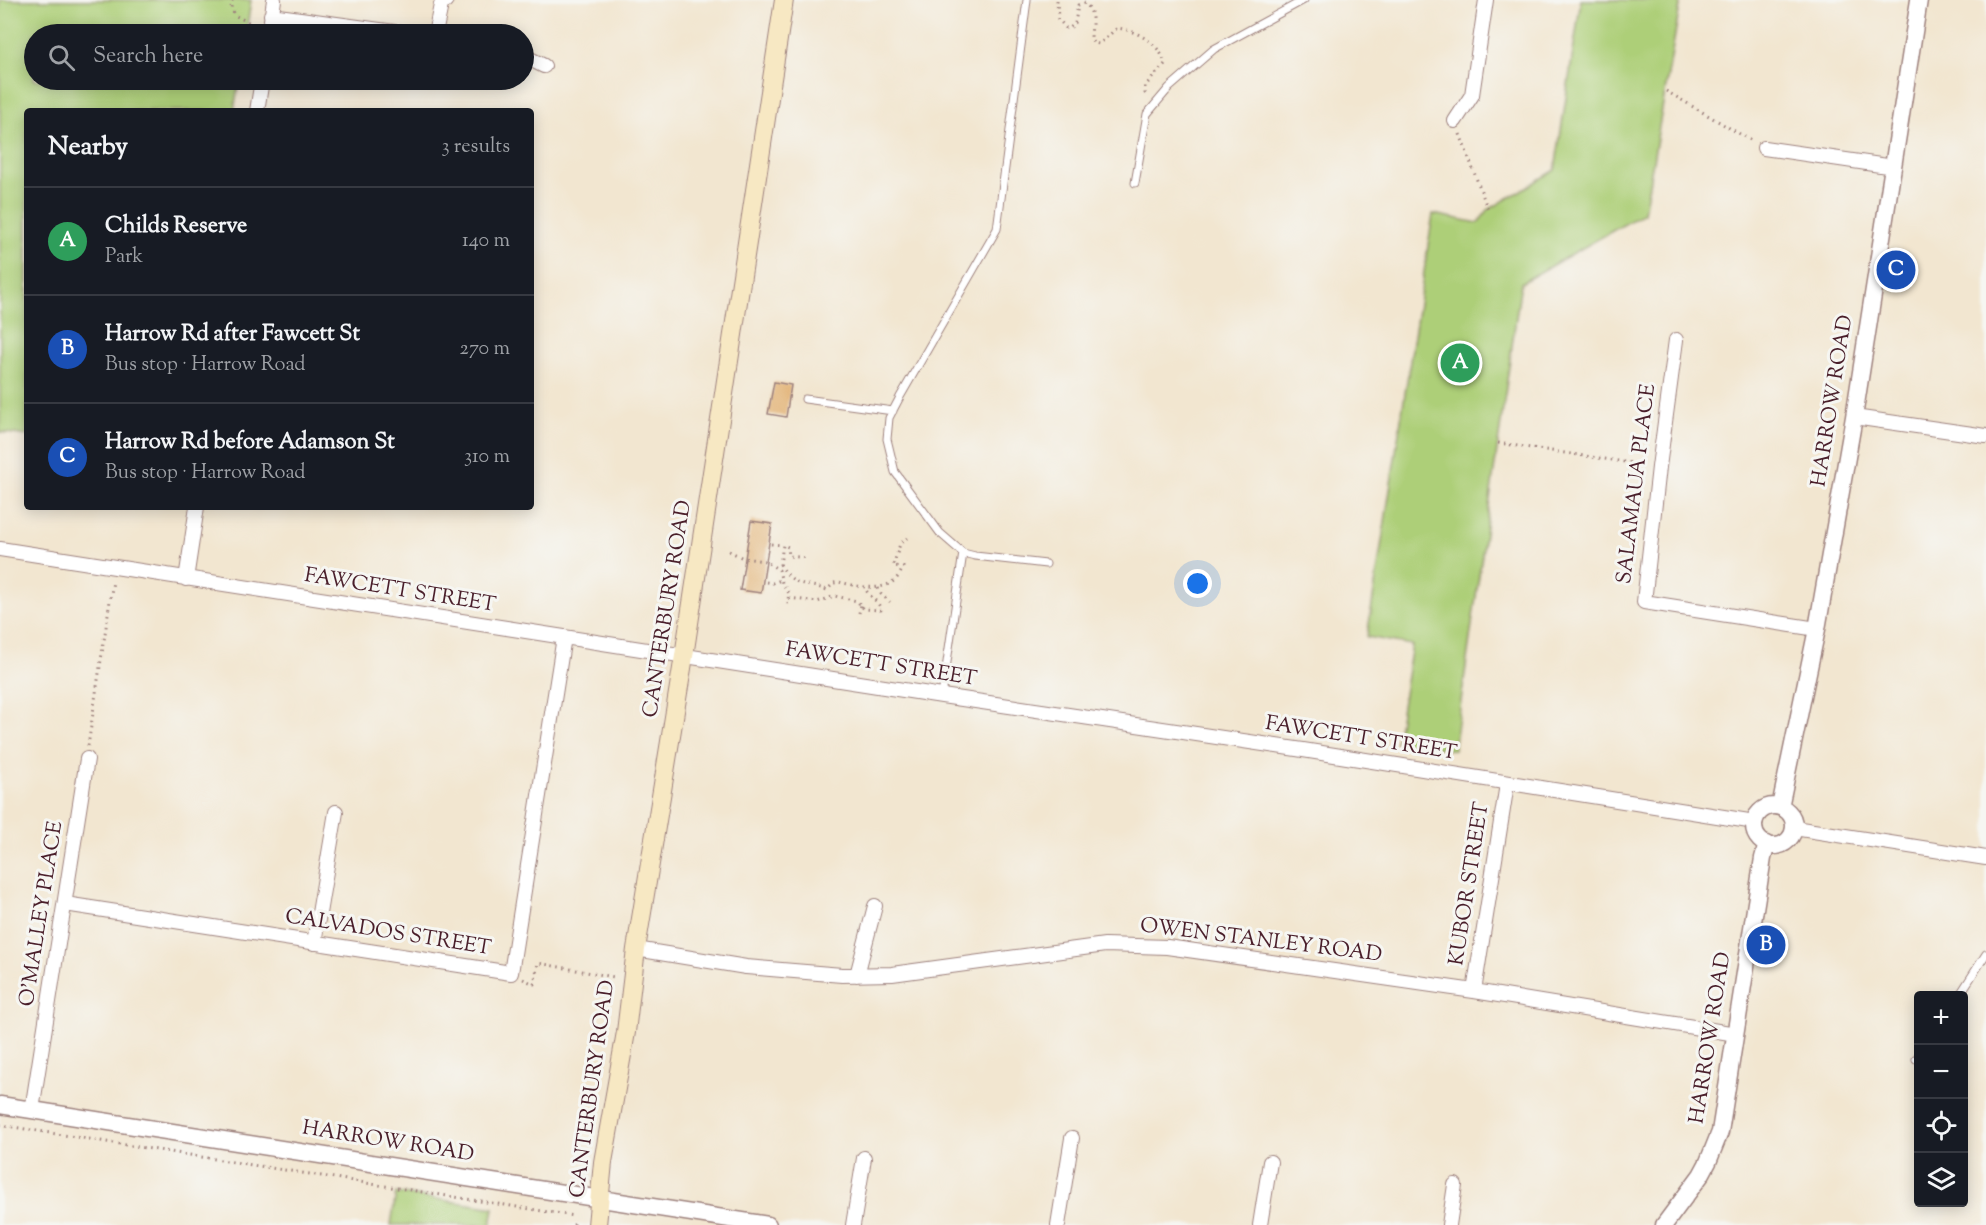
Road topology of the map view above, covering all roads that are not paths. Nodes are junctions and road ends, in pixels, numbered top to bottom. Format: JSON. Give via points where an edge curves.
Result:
{"nodes":[{"id":1,"x":274,"y":0,"type":"edge"},
{"id":2,"x":446,"y":0,"type":"edge"},
{"id":3,"x":784,"y":0,"type":"edge"},
{"id":4,"x":1027,"y":0,"type":"edge"},
{"id":5,"x":1304,"y":0,"type":"edge"},
{"id":6,"x":1486,"y":0,"type":"edge"},
{"id":7,"x":1919,"y":0,"type":"edge"},
{"id":8,"x":271,"y":15,"type":"junction"},
{"id":9,"x":270,"y":24,"type":"edge"},
{"id":10,"x":336,"y":24,"type":"edge"},
{"id":11,"x":437,"y":24,"type":"edge"},
{"id":12,"x":534,"y":61,"type":"edge"},
{"id":13,"x":544,"y":66,"type":"dead end"},
{"id":14,"x":260,"y":90,"type":"edge"},
{"id":15,"x":257,"y":108,"type":"edge"},
{"id":16,"x":1455,"y":121,"type":"road end"},
{"id":17,"x":1764,"y":148,"type":"road end"},
{"id":18,"x":1894,"y":167,"type":"junction"},
{"id":19,"x":1135,"y":183,"type":"dead end"},
{"id":20,"x":1676,"y":340,"type":"dead end"},
{"id":21,"x":805,"y":399,"type":"dead end"},
{"id":22,"x":893,"y":411,"type":"junction"},
{"id":23,"x":1854,"y":417,"type":"junction"},
{"id":24,"x":1986,"y":436,"type":"edge"},
{"id":25,"x":197,"y":510,"type":"edge"},
{"id":26,"x":0,"y":549,"type":"edge"},
{"id":27,"x":963,"y":553,"type":"junction"},
{"id":28,"x":1046,"y":564,"type":"dead end"},
{"id":29,"x":186,"y":579,"type":"junction"},
{"id":30,"x":1817,"y":629,"type":"junction"},
{"id":31,"x":564,"y":637,"type":"junction"},
{"id":32,"x":684,"y":656,"type":"junction"},
{"id":33,"x":942,"y":696,"type":"junction"},
{"id":34,"x":87,"y":759,"type":"road end"},
{"id":35,"x":1507,"y":784,"type":"junction"},
{"id":36,"x":1780,"y":807,"type":"junction"},
{"id":37,"x":336,"y":812,"type":"dead end"},
{"id":38,"x":1755,"y":822,"type":"junction"},
{"id":39,"x":1794,"y":828,"type":"junction"},
{"id":40,"x":1767,"y":844,"type":"junction"},
{"id":41,"x":1986,"y":858,"type":"edge"},
{"id":42,"x":65,"y":904,"type":"junction"},
{"id":43,"x":875,"y":906,"type":"dead end"},
{"id":44,"x":314,"y":943,"type":"junction"},
{"id":45,"x":636,"y":949,"type":"junction"},
{"id":46,"x":1986,"y":954,"type":"edge"},
{"id":47,"x":857,"y":975,"type":"junction"},
{"id":48,"x":1474,"y":991,"type":"junction"},
{"id":49,"x":1962,"y":991,"type":"edge"},
{"id":50,"x":1736,"y":1034,"type":"junction"},
{"id":51,"x":0,"y":1105,"type":"edge"},
{"id":52,"x":32,"y":1110,"type":"junction"},
{"id":53,"x":1072,"y":1138,"type":"dead end"},
{"id":54,"x":864,"y":1158,"type":"dead end"},
{"id":55,"x":1270,"y":1162,"type":"dead end"},
{"id":56,"x":1455,"y":1185,"type":"dead end"},
{"id":57,"x":599,"y":1198,"type":"junction"},
{"id":58,"x":597,"y":1225,"type":"edge"},
{"id":59,"x":768,"y":1225,"type":"edge"},
{"id":60,"x":853,"y":1225,"type":"edge"},
{"id":61,"x":1058,"y":1225,"type":"edge"},
{"id":62,"x":1260,"y":1225,"type":"edge"},
{"id":63,"x":1449,"y":1225,"type":"edge"},
{"id":64,"x":1664,"y":1225,"type":"edge"}],
"edges":[{"from":1,"to":8,"type":"street"},
{"from":2,"to":11,"type":"street"},
{"from":3,"to":32,"type":"main road","name":"CANTERBURY ROAD"},
{"from":4,"to":22,"type":"lane","via":[[997,229]]},
{"from":5,"to":19,"type":"lane","via":[[1214,49],[1169,88],[1147,114]]},
{"from":6,"to":16,"type":"street","via":[[1472,95]]},
{"from":7,"to":18,"type":"street","name":"HARROW ROAD"},
{"from":8,"to":9,"type":"street"},
{"from":8,"to":10,"type":"street"},
{"from":12,"to":13,"type":"street"},
{"from":14,"to":15,"type":"street"},
{"from":17,"to":18,"type":"street"},
{"from":18,"to":23,"type":"street","name":"HARROW ROAD"},
{"from":20,"to":30,"type":"street","name":"SALAMAUA PLACE","via":[[1644,602]]},
{"from":21,"to":22,"type":"lane"},
{"from":22,"to":27,"type":"lane","via":[[886,439],[895,472],[940,533]]},
{"from":23,"to":24,"type":"street"},
{"from":23,"to":30,"type":"street","name":"HARROW ROAD"},
{"from":25,"to":29,"type":"street"},
{"from":26,"to":29,"type":"street","name":"FAWCETT STREET"},
{"from":27,"to":28,"type":"lane"},
{"from":27,"to":33,"type":"lane"},
{"from":29,"to":31,"type":"street","name":"FAWCETT STREET"},
{"from":30,"to":36,"type":"street","name":"HARROW ROAD"},
{"from":31,"to":32,"type":"street","name":"FAWCETT STREET"},
{"from":31,"to":44,"type":"street","name":"CALVADOS STREET","via":[[511,973]]},
{"from":32,"to":33,"type":"street","name":"FAWCETT STREET"},
{"from":32,"to":45,"type":"main road","name":"CANTERBURY ROAD"},
{"from":33,"to":35,"type":"street","name":"FAWCETT STREET"},
{"from":34,"to":42,"type":"street","name":"O'MALLEY PLACE"},
{"from":35,"to":38,"type":"street","name":"FAWCETT STREET"},
{"from":35,"to":48,"type":"street","name":"KUBOR STREET"},
{"from":36,"to":38,"type":"street","via":[[1766,808]]},
{"from":36,"to":39,"type":"street","via":[[1792,817]]},
{"from":37,"to":44,"type":"street"},
{"from":38,"to":40,"type":"street","via":[[1758,838]]},
{"from":39,"to":40,"type":"street","via":[[1791,838],[1783,844]]},
{"from":39,"to":41,"type":"street"},
{"from":40,"to":50,"type":"street","name":"HARROW ROAD"},
{"from":42,"to":44,"type":"street","name":"CALVADOS STREET"},
{"from":42,"to":52,"type":"street","name":"O'MALLEY PLACE"},
{"from":43,"to":47,"type":"street"},
{"from":45,"to":47,"type":"street","name":"OWEN STANLEY ROAD","via":[[746,967]]},
{"from":45,"to":57,"type":"main road","name":"CANTERBURY ROAD"},
{"from":46,"to":49,"type":"lane"},
{"from":47,"to":48,"type":"street","name":"OWEN STANLEY ROAD","via":[[892,974],[1105,945],[1156,946]]},
{"from":48,"to":50,"type":"street","name":"OWEN STANLEY ROAD"},
{"from":50,"to":64,"type":"street","name":"HARROW ROAD","via":[[1720,1132],[1701,1175]]},
{"from":51,"to":52,"type":"street","name":"HARROW ROAD"},
{"from":52,"to":57,"type":"street","name":"HARROW ROAD"},
{"from":53,"to":61,"type":"street"},
{"from":54,"to":60,"type":"street"},
{"from":55,"to":62,"type":"street"},
{"from":56,"to":63,"type":"street"},
{"from":57,"to":58,"type":"main road","name":"CANTERBURY ROAD"},
{"from":57,"to":59,"type":"street","name":"HARROW ROAD"}]}
